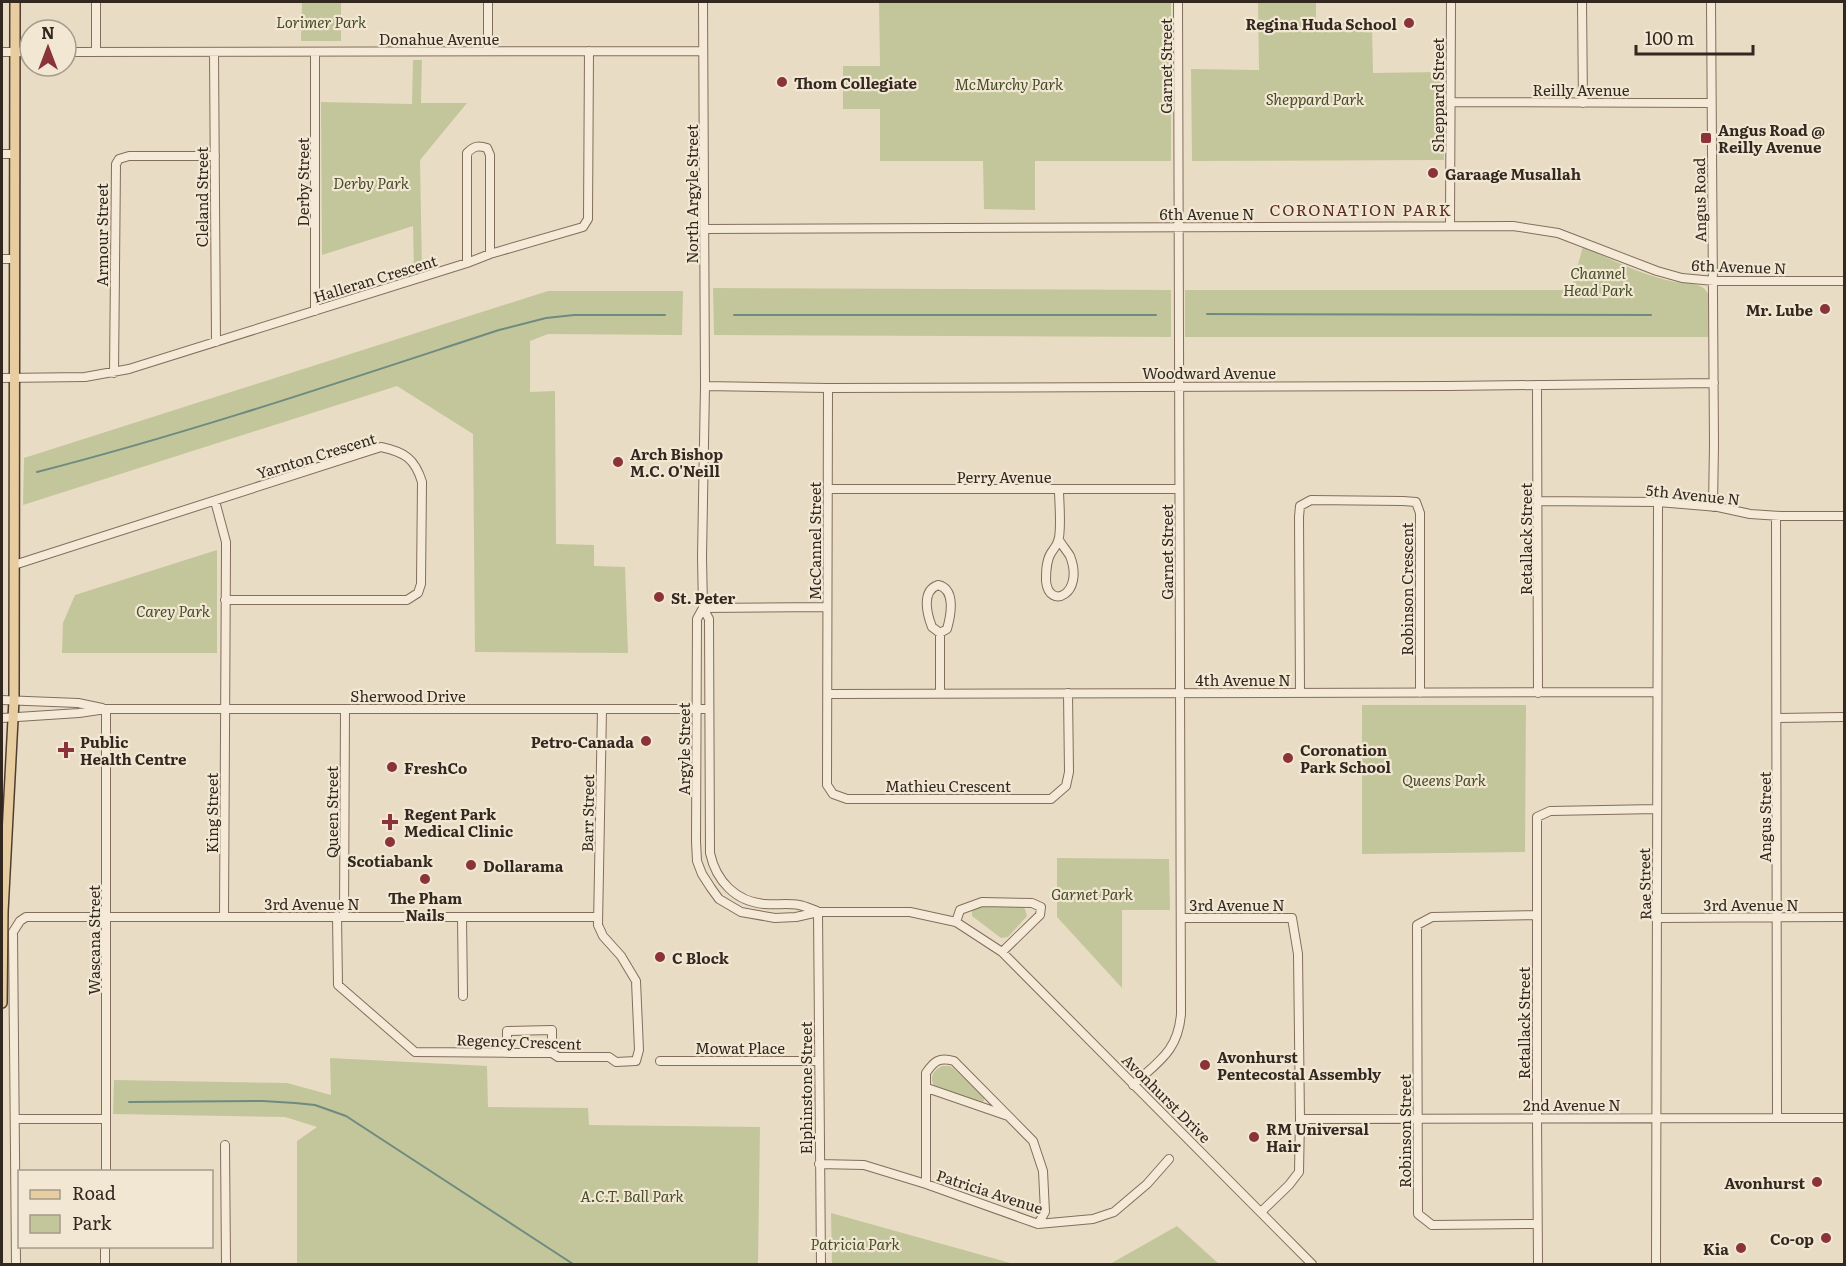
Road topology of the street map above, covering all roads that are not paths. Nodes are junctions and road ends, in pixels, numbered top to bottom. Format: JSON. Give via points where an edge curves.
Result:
{"nodes":[{"id":1,"x":15,"y":2,"type":"edge"},
{"id":2,"x":96,"y":2,"type":"edge"},
{"id":3,"x":488,"y":2,"type":"edge"},
{"id":4,"x":703,"y":2,"type":"edge"},
{"id":5,"x":1178,"y":2,"type":"edge"},
{"id":6,"x":1451,"y":2,"type":"edge"},
{"id":7,"x":1582,"y":2,"type":"edge"},
{"id":8,"x":1711,"y":2,"type":"edge"},
{"id":9,"x":488,"y":51,"type":"junction"},
{"id":10,"x":590,"y":51,"type":"junction"},
{"id":11,"x":703,"y":51,"type":"junction"},
{"id":12,"x":2,"y":52,"type":"edge"},
{"id":13,"x":15,"y":52,"type":"junction"},
{"id":14,"x":78,"y":52,"type":"edge"},
{"id":15,"x":96,"y":52,"type":"junction"},
{"id":16,"x":214,"y":52,"type":"junction"},
{"id":17,"x":315,"y":52,"type":"junction"},
{"id":18,"x":1451,"y":102,"type":"junction"},
{"id":19,"x":1583,"y":102,"type":"junction"},
{"id":20,"x":1711,"y":103,"type":"junction"},
{"id":21,"x":2,"y":154,"type":"edge"},
{"id":22,"x":15,"y":154,"type":"junction"},
{"id":23,"x":215,"y":156,"type":"junction"},
{"id":24,"x":1450,"y":225,"type":"junction"},
{"id":25,"x":1179,"y":227,"type":"junction"},
{"id":26,"x":705,"y":229,"type":"junction"},
{"id":27,"x":490,"y":254,"type":"junction"},
{"id":28,"x":2,"y":259,"type":"edge"},
{"id":29,"x":15,"y":259,"type":"junction"},
{"id":30,"x":467,"y":263,"type":"junction"},
{"id":31,"x":1713,"y":281,"type":"junction"},
{"id":32,"x":1845,"y":281,"type":"edge"},
{"id":33,"x":315,"y":311,"type":"junction"},
{"id":34,"x":216,"y":342,"type":"junction"},
{"id":35,"x":114,"y":373,"type":"junction"},
{"id":36,"x":14,"y":377,"type":"junction"},
{"id":37,"x":2,"y":378,"type":"edge"},
{"id":38,"x":1714,"y":383,"type":"junction"},
{"id":39,"x":1180,"y":385,"type":"junction"},
{"id":40,"x":1537,"y":385,"type":"junction"},
{"id":41,"x":705,"y":386,"type":"junction"},
{"id":42,"x":828,"y":388,"type":"junction"},
{"id":43,"x":828,"y":489,"type":"junction"},
{"id":44,"x":1179,"y":489,"type":"junction"},
{"id":45,"x":1059,"y":490,"type":"junction"},
{"id":46,"x":215,"y":501,"type":"junction"},
{"id":47,"x":1538,"y":501,"type":"junction"},
{"id":48,"x":1658,"y":502,"type":"junction"},
{"id":49,"x":1713,"y":507,"type":"junction"},
{"id":50,"x":1776,"y":516,"type":"junction"},
{"id":51,"x":1845,"y":516,"type":"edge"},
{"id":52,"x":1059,"y":540,"type":"junction"},
{"id":53,"x":14,"y":565,"type":"junction"},
{"id":54,"x":225,"y":600,"type":"junction"},
{"id":55,"x":827,"y":607,"type":"junction"},
{"id":56,"x":703,"y":608,"type":"junction"},
{"id":57,"x":940,"y":633,"type":"junction"},
{"id":58,"x":1658,"y":692,"type":"junction"},
{"id":59,"x":940,"y":693,"type":"junction"},
{"id":60,"x":1068,"y":693,"type":"junction"},
{"id":61,"x":1180,"y":693,"type":"junction"},
{"id":62,"x":1300,"y":693,"type":"junction"},
{"id":63,"x":1419,"y":693,"type":"junction"},
{"id":64,"x":1538,"y":693,"type":"junction"},
{"id":65,"x":828,"y":694,"type":"junction"},
{"id":66,"x":2,"y":700,"type":"edge"},
{"id":67,"x":14,"y":700,"type":"junction"},
{"id":68,"x":106,"y":709,"type":"junction"},
{"id":69,"x":225,"y":709,"type":"junction"},
{"id":70,"x":345,"y":709,"type":"junction"},
{"id":71,"x":602,"y":709,"type":"junction"},
{"id":72,"x":696,"y":709,"type":"junction"},
{"id":73,"x":709,"y":709,"type":"junction"},
{"id":74,"x":1777,"y":717,"type":"junction"},
{"id":75,"x":1845,"y":717,"type":"edge"},
{"id":76,"x":2,"y":718,"type":"edge"},
{"id":77,"x":12,"y":718,"type":"junction"},
{"id":78,"x":1657,"y":809,"type":"junction"},
{"id":79,"x":725,"y":886,"type":"joint"},
{"id":80,"x":711,"y":888,"type":"joint"},
{"id":81,"x":818,"y":912,"type":"junction"},
{"id":82,"x":1537,"y":915,"type":"junction"},
{"id":83,"x":340,"y":916,"type":"junction"},
{"id":84,"x":107,"y":917,"type":"junction"},
{"id":85,"x":224,"y":917,"type":"junction"},
{"id":86,"x":462,"y":917,"type":"junction"},
{"id":87,"x":598,"y":917,"type":"junction"},
{"id":88,"x":1845,"y":917,"type":"edge"},
{"id":89,"x":1181,"y":918,"type":"junction"},
{"id":90,"x":1658,"y":918,"type":"junction"},
{"id":91,"x":1778,"y":918,"type":"junction"},
{"id":92,"x":956,"y":922,"type":"junction"},
{"id":93,"x":1002,"y":952,"type":"junction"},
{"id":94,"x":463,"y":996,"type":"dead end"},
{"id":95,"x":2,"y":1003,"type":"edge"},
{"id":96,"x":507,"y":1053,"type":"junction"},
{"id":97,"x":552,"y":1053,"type":"junction"},
{"id":98,"x":660,"y":1061,"type":"dead end"},
{"id":99,"x":819,"y":1061,"type":"junction"},
{"id":100,"x":1133,"y":1085,"type":"junction"},
{"id":101,"x":927,"y":1088,"type":"junction"},
{"id":102,"x":1009,"y":1116,"type":"junction"},
{"id":103,"x":1537,"y":1117,"type":"junction"},
{"id":104,"x":1656,"y":1117,"type":"junction"},
{"id":105,"x":1777,"y":1117,"type":"junction"},
{"id":106,"x":1417,"y":1118,"type":"junction"},
{"id":107,"x":1845,"y":1118,"type":"edge"},
{"id":108,"x":15,"y":1119,"type":"junction"},
{"id":109,"x":106,"y":1119,"type":"junction"},
{"id":110,"x":1300,"y":1119,"type":"junction"},
{"id":111,"x":225,"y":1145,"type":"dead end"},
{"id":112,"x":1169,"y":1159,"type":"dead end"},
{"id":113,"x":819,"y":1164,"type":"junction"},
{"id":114,"x":106,"y":1170,"type":"edge"},
{"id":115,"x":926,"y":1184,"type":"junction"},
{"id":116,"x":1262,"y":1212,"type":"junction"},
{"id":117,"x":1038,"y":1224,"type":"junction"},
{"id":118,"x":1537,"y":1224,"type":"junction"},
{"id":119,"x":105,"y":1248,"type":"edge"},
{"id":120,"x":16,"y":1264,"type":"edge"},
{"id":121,"x":105,"y":1264,"type":"edge"},
{"id":122,"x":226,"y":1264,"type":"edge"},
{"id":123,"x":821,"y":1264,"type":"edge"},
{"id":124,"x":1311,"y":1264,"type":"edge"},
{"id":125,"x":1538,"y":1264,"type":"edge"},
{"id":126,"x":1656,"y":1264,"type":"edge"}],
"edges":[{"from":1,"to":13,"type":"main road"},
{"from":2,"to":15,"type":"street"},
{"from":3,"to":9,"type":"street"},
{"from":4,"to":11,"type":"street","name":"North Argyle Street"},
{"from":5,"to":25,"type":"street","name":"Garnet Street"},
{"from":6,"to":18,"type":"street","name":"Sheppard Street"},
{"from":7,"to":19,"type":"street"},
{"from":8,"to":20,"type":"street","name":"Angus Road"},
{"from":9,"to":10,"type":"street","name":"Donahue Avenue"},
{"from":9,"to":17,"type":"street","name":"Donahue Avenue"},
{"from":10,"to":11,"type":"street","name":"Donahue Avenue"},
{"from":10,"to":27,"type":"street","name":"Halleran Crescent","via":[[588,219],[583,227]]},
{"from":11,"to":26,"type":"street","name":"North Argyle Street"},
{"from":12,"to":13,"type":"street"},
{"from":13,"to":22,"type":"main road"},
{"from":14,"to":15,"type":"street","name":"Donahue Avenue"},
{"from":15,"to":16,"type":"street","name":"Donahue Avenue"},
{"from":16,"to":17,"type":"street","name":"Donahue Avenue"},
{"from":16,"to":23,"type":"street","name":"Cleland Street"},
{"from":17,"to":33,"type":"street","name":"Derby Street"},
{"from":18,"to":19,"type":"street","name":"Reilly Avenue"},
{"from":18,"to":24,"type":"street","name":"Sheppard Street"},
{"from":19,"to":20,"type":"street","name":"Reilly Avenue"},
{"from":20,"to":31,"type":"street","name":"Angus Road"},
{"from":21,"to":22,"type":"street"},
{"from":22,"to":29,"type":"main road"},
{"from":23,"to":34,"type":"street","name":"Cleland Street"},
{"from":23,"to":35,"type":"street","name":"Armour Street","via":[[129,156],[116,164]]},
{"from":24,"to":25,"type":"street","name":"6th Avenue N"},
{"from":24,"to":31,"type":"street","name":"6th Avenue N","via":[[1513,226],[1558,233],[1657,271]]},
{"from":25,"to":26,"type":"street","name":"6th Avenue N"},
{"from":25,"to":39,"type":"street","name":"Garnet Street"},
{"from":26,"to":41,"type":"street","name":"North Argyle Street"},
{"from":27,"to":30,"type":"street","name":"Halleran Crescent"},
{"from":27,"to":30,"type":"street","via":[[490,156],[487,148],[478,146],[467,153]]},
{"from":28,"to":29,"type":"street"},
{"from":29,"to":36,"type":"main road"},
{"from":30,"to":33,"type":"street","name":"Halleran Crescent"},
{"from":31,"to":32,"type":"street","name":"6th Avenue N"},
{"from":31,"to":38,"type":"street","name":"Angus Road"},
{"from":33,"to":34,"type":"street","name":"Halleran Crescent"},
{"from":34,"to":35,"type":"street","name":"Halleran Crescent"},
{"from":35,"to":36,"type":"street","name":"Halleran Crescent"},
{"from":36,"to":37,"type":"street","name":"Halleran Crescent"},
{"from":36,"to":53,"type":"main road"},
{"from":38,"to":40,"type":"street","name":"Woodward Avenue"},
{"from":38,"to":49,"type":"street","name":"Angus Road"},
{"from":39,"to":40,"type":"street","name":"Woodward Avenue"},
{"from":39,"to":42,"type":"street","name":"Woodward Avenue"},
{"from":39,"to":44,"type":"street","name":"Garnet Street"},
{"from":40,"to":47,"type":"street","name":"Retallack Street"},
{"from":41,"to":42,"type":"street","name":"Woodward Avenue"},
{"from":41,"to":56,"type":"street","name":"Argyle Street"},
{"from":42,"to":43,"type":"street","name":"McCannel Street"},
{"from":43,"to":45,"type":"street","name":"Perry Avenue"},
{"from":43,"to":55,"type":"street","name":"McCannel Street"},
{"from":44,"to":45,"type":"street","name":"Perry Avenue"},
{"from":44,"to":61,"type":"street","name":"Garnet Street"},
{"from":45,"to":52,"type":"street"},
{"from":46,"to":53,"type":"street","name":"Yarnton Crescent"},
{"from":46,"to":54,"type":"street","name":"King Street","via":[[226,542]]},
{"from":46,"to":54,"type":"street","name":"Yarnton Crescent","via":[[381,447],[408,456],[422,482],[421,584],[418,593],[407,600]]},
{"from":47,"to":48,"type":"street","name":"5th Avenue N"},
{"from":47,"to":64,"type":"street","name":"Retallack Street"},
{"from":48,"to":49,"type":"street","name":"5th Avenue N"},
{"from":48,"to":58,"type":"street","name":"Rae Street"},
{"from":49,"to":50,"type":"street","name":"5th Avenue N"},
{"from":50,"to":51,"type":"street","name":"5th Avenue N"},
{"from":50,"to":74,"type":"street","name":"Angus Street"},
{"from":52,"to":52,"type":"street","via":[[1049,557],[1046,584],[1055,596],[1064,596],[1073,583],[1072,568]]},
{"from":53,"to":67,"type":"main road"},
{"from":54,"to":69,"type":"street","name":"King Street"},
{"from":55,"to":56,"type":"street"},
{"from":55,"to":65,"type":"street","name":"McCannel Street"},
{"from":56,"to":72,"type":"street","name":"Argyle Street","via":[[697,619]]},
{"from":56,"to":73,"type":"street","name":"Argyle Street","via":[[709,619]]},
{"from":57,"to":57,"type":"street","via":[[947,629],[951,608],[948,591],[938,585],[929,592],[927,610],[932,627]]},
{"from":57,"to":59,"type":"street"},
{"from":58,"to":64,"type":"street","name":"4th Avenue N"},
{"from":58,"to":78,"type":"street","name":"Rae Street"},
{"from":59,"to":60,"type":"street","name":"4th Avenue N"},
{"from":59,"to":65,"type":"street","name":"4th Avenue N"},
{"from":60,"to":61,"type":"street","name":"4th Avenue N"},
{"from":60,"to":65,"type":"street","name":"Mathieu Crescent","via":[[1069,772],[1066,786],[1051,799],[847,799],[833,794],[827,785]]},
{"from":61,"to":62,"type":"street","name":"4th Avenue N"},
{"from":61,"to":89,"type":"street","name":"Garnet Street"},
{"from":62,"to":63,"type":"street","name":"4th Avenue N"},
{"from":62,"to":63,"type":"street","name":"Robinson Crescent","via":[[1299,517],[1300,506],[1311,500],[1416,502],[1420,513]]},
{"from":63,"to":64,"type":"street","name":"4th Avenue N"},
{"from":66,"to":67,"type":"street","name":"Sherwood Drive"},
{"from":67,"to":68,"type":"street","name":"Sherwood Drive","via":[[78,703]]},
{"from":67,"to":77,"type":"main road"},
{"from":68,"to":69,"type":"street","name":"Sherwood Drive"},
{"from":68,"to":77,"type":"street","name":"Sherwood Drive"},
{"from":68,"to":84,"type":"street","name":"Wascana Street"},
{"from":69,"to":70,"type":"street","name":"Sherwood Drive"},
{"from":69,"to":85,"type":"street","name":"King Street"},
{"from":70,"to":71,"type":"street","name":"Sherwood Drive"},
{"from":70,"to":83,"type":"street","name":"Queen Street"},
{"from":71,"to":72,"type":"street","name":"Sherwood Drive"},
{"from":71,"to":87,"type":"street","name":"Barr Street"},
{"from":72,"to":73,"type":"street","name":"Sherwood Drive"},
{"from":72,"to":80,"type":"street","name":"Argyle Street","via":[[697,861]]},
{"from":73,"to":79,"type":"street","name":"Argyle Street","via":[[710,853],[717,876]]},
{"from":74,"to":75,"type":"street"},
{"from":74,"to":91,"type":"street","name":"Angus Street"},
{"from":76,"to":77,"type":"street","name":"Sherwood Drive"},
{"from":77,"to":95,"type":"main road"},
{"from":78,"to":82,"type":"street","name":"Retallack Street","via":[[1550,811],[1537,818]]},
{"from":78,"to":90,"type":"street","name":"Rae Street"},
{"from":79,"to":81,"type":"street","name":"Avonhurst Drive","via":[[749,901],[799,904]]},
{"from":80,"to":81,"type":"street","name":"Avonhurst Drive","via":[[719,899],[750,915],[796,918]]},
{"from":81,"to":92,"type":"street","name":"Avonhurst Drive","via":[[910,912]]},
{"from":81,"to":99,"type":"street","name":"Elphinstone Street"},
{"from":82,"to":103,"type":"street","name":"Retallack Street"},
{"from":82,"to":106,"type":"street","name":"Robinson Street","via":[[1432,917],[1417,925]]},
{"from":83,"to":85,"type":"street","name":"3rd Avenue N"},
{"from":83,"to":86,"type":"street","name":"3rd Avenue N"},
{"from":83,"to":96,"type":"street","name":"Regency Crescent","via":[[338,985],[415,1052]]},
{"from":84,"to":85,"type":"street","name":"3rd Avenue N"},
{"from":84,"to":108,"type":"street","name":"3rd Avenue N","via":[[26,918],[14,932]]},
{"from":84,"to":109,"type":"street","name":"Wascana Street"},
{"from":86,"to":87,"type":"street","name":"3rd Avenue N"},
{"from":86,"to":94,"type":"street"},
{"from":87,"to":97,"type":"street","name":"Regency Crescent","via":[[603,936],[636,981],[636,1061],[558,1057]]},
{"from":88,"to":91,"type":"street","name":"3rd Avenue N"},
{"from":89,"to":100,"type":"street","name":"Garnet Street","via":[[1180,1030],[1172,1047]]},
{"from":89,"to":110,"type":"street","name":"3rd Avenue N","via":[[1292,918],[1298,954]]},
{"from":90,"to":91,"type":"street","name":"3rd Avenue N"},
{"from":90,"to":104,"type":"street","name":"Rae Street"},
{"from":91,"to":105,"type":"street","name":"Angus Street"},
{"from":92,"to":93,"type":"street","name":"Avonhurst Drive"},
{"from":92,"to":93,"type":"street","via":[[960,910],[982,902],[1032,903],[1041,907],[1040,915]]},
{"from":93,"to":100,"type":"street","name":"Avonhurst Drive"},
{"from":96,"to":97,"type":"street","name":"Regency Crescent"},
{"from":96,"to":97,"type":"street","via":[[507,1030],[552,1030]]},
{"from":98,"to":99,"type":"street","name":"Mowat Place"},
{"from":99,"to":113,"type":"street","name":"Elphinstone Street"},
{"from":100,"to":116,"type":"street","name":"Avonhurst Drive"},
{"from":101,"to":102,"type":"street"},
{"from":101,"to":102,"type":"street","via":[[926,1073],[933,1062],[954,1061]]},
{"from":101,"to":115,"type":"street"},
{"from":102,"to":117,"type":"street","via":[[1033,1141],[1043,1172],[1045,1212]]},
{"from":103,"to":104,"type":"street","name":"2nd Avenue N"},
{"from":103,"to":106,"type":"street","name":"2nd Avenue N"},
{"from":103,"to":118,"type":"street","name":"Retallack Street"},
{"from":104,"to":105,"type":"street","name":"2nd Avenue N"},
{"from":104,"to":126,"type":"street","name":"Rae Street"},
{"from":105,"to":107,"type":"street","name":"2nd Avenue N"},
{"from":106,"to":110,"type":"street","name":"2nd Avenue N"},
{"from":106,"to":118,"type":"street","name":"Robinson Street","via":[[1418,1214],[1432,1225]]},
{"from":108,"to":109,"type":"street"},
{"from":108,"to":120,"type":"street"},
{"from":109,"to":114,"type":"street","name":"Wascana Street"},
{"from":110,"to":116,"type":"street","via":[[1299,1172]]},
{"from":111,"to":122,"type":"street"},
{"from":112,"to":117,"type":"street","name":"Patricia Avenue","via":[[1114,1212],[1093,1219]]},
{"from":113,"to":115,"type":"street","name":"Patricia Avenue","via":[[864,1165]]},
{"from":113,"to":123,"type":"street","name":"Elphinstone Street"},
{"from":115,"to":117,"type":"street","name":"Patricia Avenue"},
{"from":116,"to":124,"type":"street","name":"Avonhurst Drive"},
{"from":118,"to":125,"type":"street","name":"Retallack Street"},
{"from":119,"to":121,"type":"street"}]}
